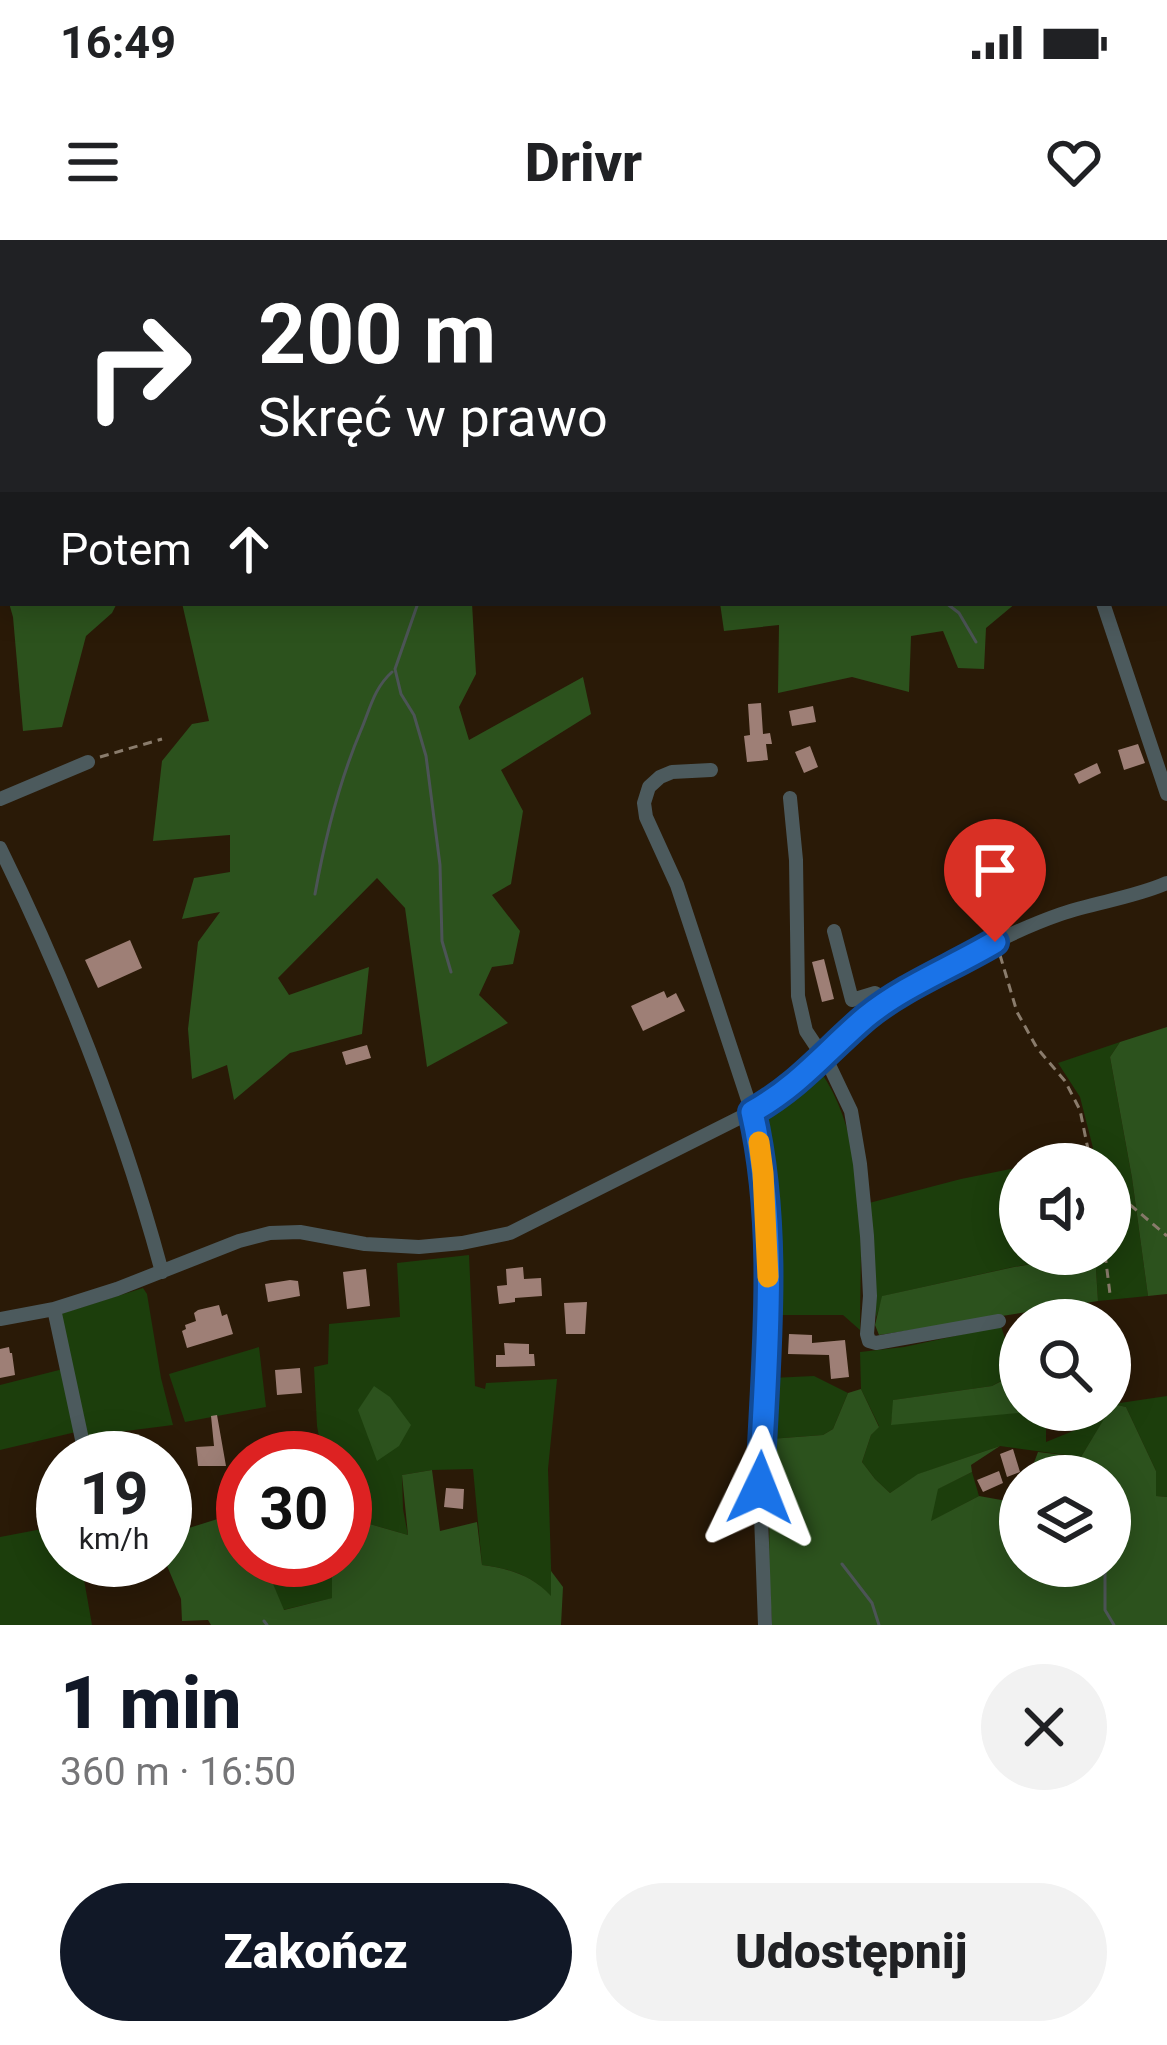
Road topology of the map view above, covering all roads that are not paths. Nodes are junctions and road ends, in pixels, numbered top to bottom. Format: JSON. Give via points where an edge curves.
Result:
{"nodes":[{"id":1,"x":1104,"y":606,"type":"edge"},
{"id":2,"x":88,"y":762,"type":"road end"},
{"id":3,"x":711,"y":770,"type":"dead end"},
{"id":4,"x":1167,"y":794,"type":"edge"},
{"id":5,"x":790,"y":798,"type":"dead end"},
{"id":6,"x":0,"y":799,"type":"edge"},
{"id":7,"x":0,"y":848,"type":"edge"},
{"id":8,"x":1167,"y":883,"type":"edge"},
{"id":9,"x":834,"y":932,"type":"dead end"},
{"id":10,"x":887,"y":1003,"type":"junction"},
{"id":11,"x":824,"y":1058,"type":"junction"},
{"id":12,"x":752,"y":1112,"type":"junction"},
{"id":13,"x":162,"y":1272,"type":"junction"},
{"id":14,"x":54,"y":1309,"type":"junction"},
{"id":15,"x":0,"y":1318,"type":"edge"},
{"id":16,"x":999,"y":1321,"type":"dead end"},
{"id":17,"x":80,"y":1431,"type":"edge"},
{"id":18,"x":765,"y":1625,"type":"edge"}],
"edges":[{"from":1,"to":4,"type":"street"},
{"from":2,"to":6,"type":"street"},
{"from":3,"to":12,"type":"street","via":[[660,777],[644,803]]},
{"from":5,"to":11,"type":"street","via":[[798,996],[806,1031]]},
{"from":7,"to":13,"type":"street","via":[[112,1106]]},
{"from":8,"to":10,"type":"street","via":[[995,942]]},
{"from":9,"to":10,"type":"street","via":[[852,1000],[875,993]]},
{"from":10,"to":11,"type":"street"},
{"from":11,"to":12,"type":"street"},
{"from":11,"to":16,"type":"street","via":[[851,1111],[860,1164],[869,1341]]},
{"from":12,"to":13,"type":"street","via":[[510,1233],[391,1247],[270,1232]]},
{"from":12,"to":18,"type":"street","via":[[769,1263],[760,1488]]},
{"from":13,"to":14,"type":"street"},
{"from":14,"to":15,"type":"street"},
{"from":14,"to":17,"type":"street"}]}
